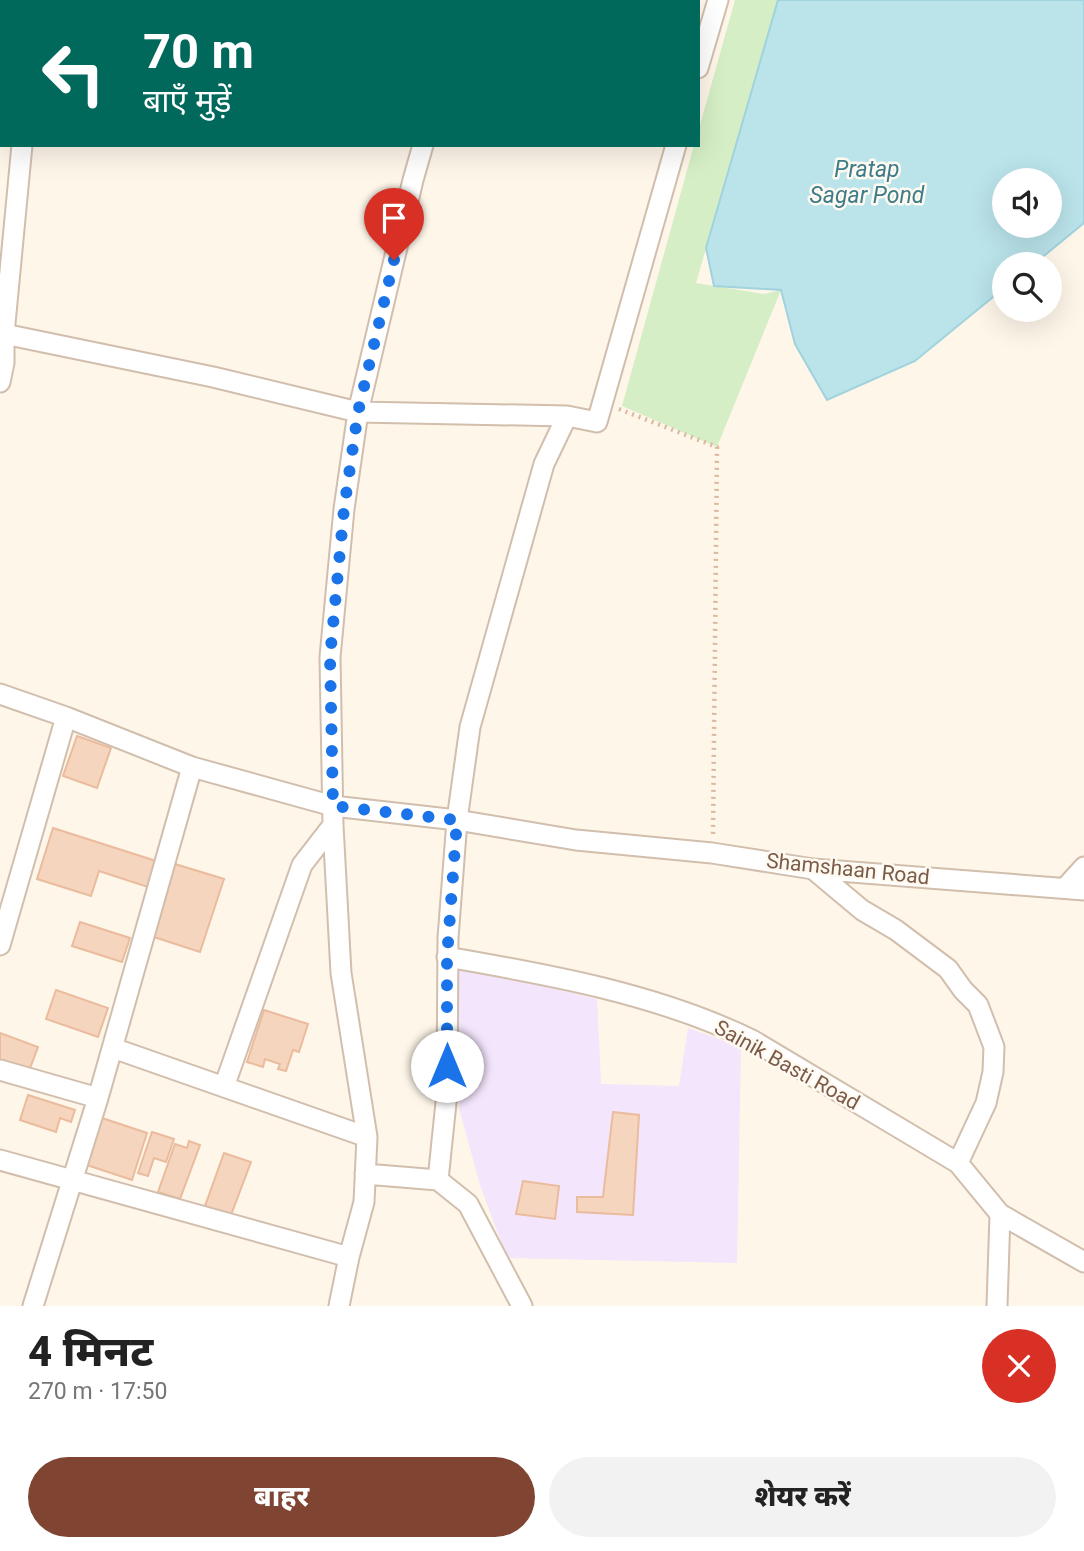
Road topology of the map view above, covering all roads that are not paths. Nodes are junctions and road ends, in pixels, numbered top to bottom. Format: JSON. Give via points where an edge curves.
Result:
{"nodes":[{"id":1,"x":718,"y":0,"type":"edge"},
{"id":2,"x":700,"y":61,"type":"edge"},
{"id":3,"x":22,"y":147,"type":"edge"},
{"id":4,"x":422,"y":147,"type":"edge"},
{"id":5,"x":675,"y":147,"type":"edge"},
{"id":6,"x":4,"y":334,"type":"junction"},
{"id":7,"x":1,"y":369,"type":"edge"},
{"id":8,"x":358,"y":412,"type":"junction"},
{"id":9,"x":567,"y":416,"type":"junction"},
{"id":10,"x":0,"y":694,"type":"edge"},
{"id":11,"x":66,"y":717,"type":"junction"},
{"id":12,"x":192,"y":767,"type":"junction"},
{"id":13,"x":333,"y":816,"type":"junction"},
{"id":14,"x":457,"y":820,"type":"junction"},
{"id":15,"x":1084,"y":867,"type":"edge"},
{"id":16,"x":813,"y":869,"type":"junction"},
{"id":17,"x":1074,"y":889,"type":"edge"},
{"id":18,"x":0,"y":945,"type":"edge"},
{"id":19,"x":447,"y":957,"type":"junction"},
{"id":20,"x":113,"y":1048,"type":"junction"},
{"id":21,"x":0,"y":1070,"type":"edge"},
{"id":22,"x":224,"y":1087,"type":"junction"},
{"id":23,"x":98,"y":1098,"type":"junction"},
{"id":24,"x":367,"y":1137,"type":"junction"},
{"id":25,"x":0,"y":1160,"type":"edge"},
{"id":26,"x":958,"y":1163,"type":"junction"},
{"id":27,"x":365,"y":1174,"type":"junction"},
{"id":28,"x":72,"y":1179,"type":"junction"},
{"id":29,"x":438,"y":1180,"type":"junction"},
{"id":30,"x":1000,"y":1214,"type":"junction"},
{"id":31,"x":349,"y":1256,"type":"junction"},
{"id":32,"x":1084,"y":1262,"type":"edge"},
{"id":33,"x":33,"y":1306,"type":"edge"},
{"id":34,"x":339,"y":1306,"type":"edge"},
{"id":35,"x":522,"y":1306,"type":"edge"},
{"id":36,"x":997,"y":1306,"type":"edge"}],
"edges":[{"from":1,"to":2,"type":"street"},
{"from":3,"to":6,"type":"street"},
{"from":4,"to":8,"type":"street"},
{"from":5,"to":9,"type":"street","via":[[597,422]]},
{"from":6,"to":7,"type":"street"},
{"from":6,"to":8,"type":"street"},
{"from":8,"to":9,"type":"street"},
{"from":8,"to":13,"type":"street","via":[[330,657]]},
{"from":9,"to":14,"type":"street","via":[[544,464],[470,727]]},
{"from":10,"to":11,"type":"street","name":"Shamshaan Road"},
{"from":11,"to":12,"type":"street","name":"Shamshaan Road"},
{"from":11,"to":18,"type":"street"},
{"from":12,"to":13,"type":"street","name":"Shamshaan Road"},
{"from":12,"to":20,"type":"street"},
{"from":13,"to":14,"type":"street","name":"Shamshaan Road"},
{"from":13,"to":22,"type":"street","via":[[302,865]]},
{"from":13,"to":24,"type":"street","via":[[341,973]]},
{"from":14,"to":16,"type":"street","name":"Shamshaan Road"},
{"from":14,"to":19,"type":"street"},
{"from":15,"to":17,"type":"street"},
{"from":16,"to":17,"type":"street","name":"Shamshaan Road"},
{"from":16,"to":26,"type":"street","via":[[862,910],[948,969],[978,1004],[994,1047],[993,1072],[986,1102]]},
{"from":19,"to":26,"type":"street","name":"Sainik Basti Road","via":[[679,1009],[752,1041]]},
{"from":19,"to":29,"type":"street","via":[[447,1093]]},
{"from":20,"to":22,"type":"street"},
{"from":20,"to":23,"type":"street"},
{"from":21,"to":23,"type":"street"},
{"from":22,"to":24,"type":"street"},
{"from":23,"to":28,"type":"street"},
{"from":24,"to":27,"type":"street"},
{"from":25,"to":28,"type":"street"},
{"from":26,"to":30,"type":"street","name":"Sainik Basti Road"},
{"from":27,"to":29,"type":"street"},
{"from":27,"to":31,"type":"street","via":[[364,1202]]},
{"from":28,"to":31,"type":"street"},
{"from":28,"to":33,"type":"street"},
{"from":29,"to":35,"type":"street","via":[[468,1204]]},
{"from":30,"to":32,"type":"street","name":"Sainik Basti Road"},
{"from":30,"to":36,"type":"street"},
{"from":31,"to":34,"type":"street"}]}
